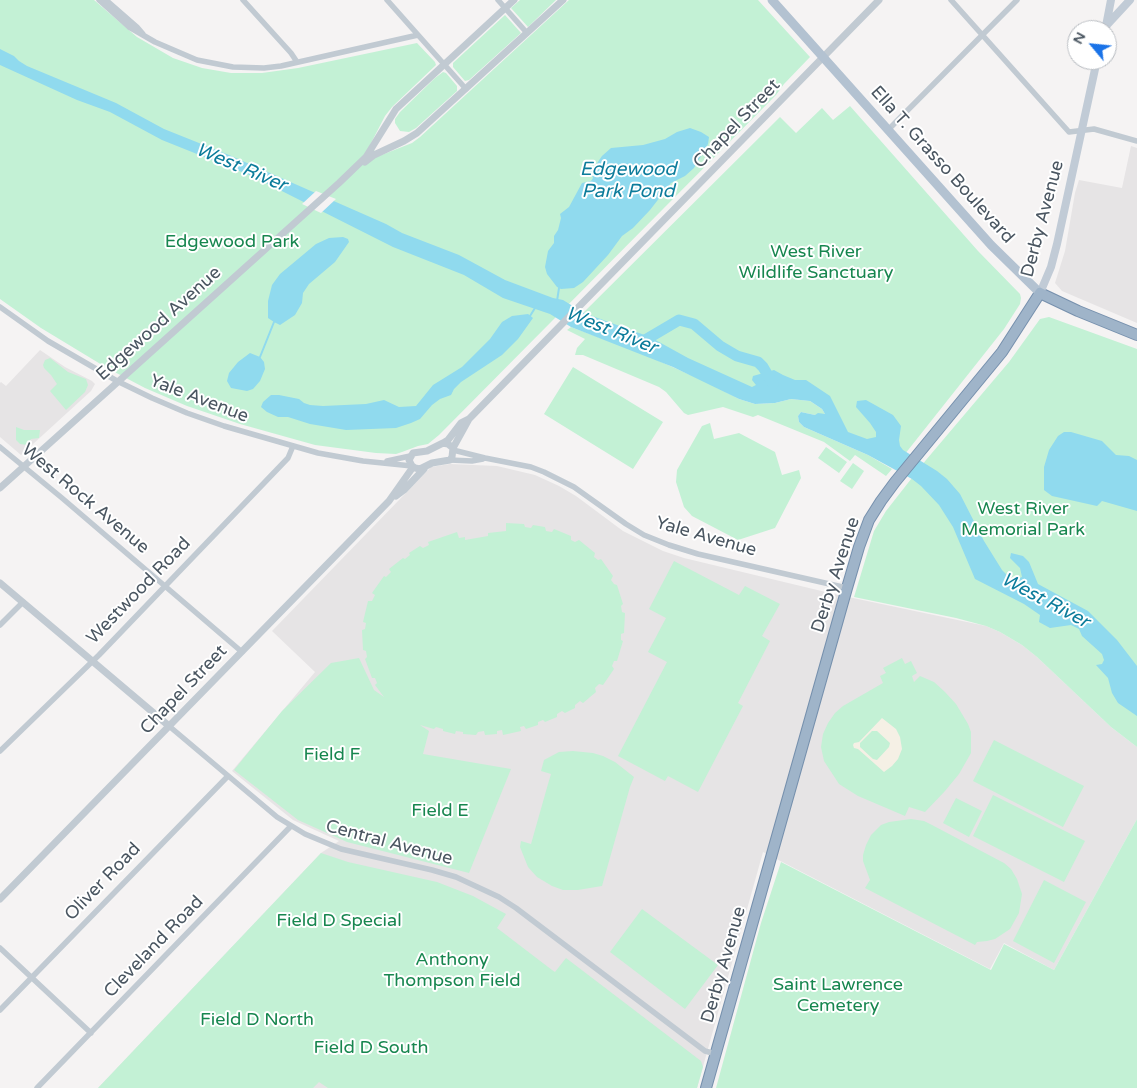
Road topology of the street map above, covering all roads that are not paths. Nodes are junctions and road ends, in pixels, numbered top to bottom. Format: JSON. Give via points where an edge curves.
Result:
{"nodes":[{"id":1,"x":98,"y":0,"type":"edge"},
{"id":2,"x":106,"y":0,"type":"edge"},
{"id":3,"x":243,"y":0,"type":"edge"},
{"id":4,"x":387,"y":0,"type":"edge"},
{"id":5,"x":498,"y":0,"type":"edge"},
{"id":6,"x":514,"y":0,"type":"edge"},
{"id":7,"x":563,"y":0,"type":"edge"},
{"id":8,"x":772,"y":0,"type":"edge"},
{"id":9,"x":879,"y":0,"type":"edge"},
{"id":10,"x":951,"y":0,"type":"edge"},
{"id":11,"x":1017,"y":0,"type":"edge"},
{"id":12,"x":1111,"y":0,"type":"edge"},
{"id":13,"x":1130,"y":0,"type":"edge"},
{"id":14,"x":505,"y":8,"type":"junction"},
{"id":15,"x":1107,"y":20,"type":"edge"},
{"id":16,"x":1112,"y":20,"type":"edge"},
{"id":17,"x":527,"y":33,"type":"junction"},
{"id":18,"x":143,"y":34,"type":"junction"},
{"id":19,"x":418,"y":35,"type":"junction"},
{"id":20,"x":982,"y":35,"type":"junction"},
{"id":21,"x":823,"y":57,"type":"junction"},
{"id":22,"x":297,"y":62,"type":"junction"},
{"id":23,"x":444,"y":64,"type":"junction"},
{"id":24,"x":1095,"y":70,"type":"edge"},
{"id":25,"x":466,"y":89,"type":"junction"},
{"id":26,"x":888,"y":130,"type":"junction"},
{"id":27,"x":1082,"y":130,"type":"junction"},
{"id":28,"x":1137,"y":140,"type":"edge"},
{"id":29,"x":339,"y":183,"type":"junction"},
{"id":30,"x":1040,"y":293,"type":"junction"},
{"id":31,"x":0,"y":307,"type":"edge"},
{"id":32,"x":1137,"y":335,"type":"edge"},
{"id":33,"x":117,"y":381,"type":"junction"},
{"id":34,"x":469,"y":419,"type":"junction"},
{"id":35,"x":442,"y":443,"type":"junction"},
{"id":36,"x":293,"y":446,"type":"junction"},
{"id":37,"x":0,"y":447,"type":"edge"},
{"id":38,"x":453,"y":449,"type":"junction"},
{"id":39,"x":410,"y":456,"type":"junction"},
{"id":40,"x":485,"y":458,"type":"junction"},
{"id":41,"x":450,"y":460,"type":"junction"},
{"id":42,"x":377,"y":462,"type":"junction"},
{"id":43,"x":23,"y":467,"type":"junction"},
{"id":44,"x":412,"y":467,"type":"junction"},
{"id":45,"x":424,"y":468,"type":"junction"},
{"id":46,"x":0,"y":488,"type":"edge"},
{"id":47,"x":390,"y":501,"type":"junction"},
{"id":48,"x":0,"y":583,"type":"edge"},
{"id":49,"x":164,"y":586,"type":"junction"},
{"id":50,"x":847,"y":588,"type":"junction"},
{"id":51,"x":23,"y":602,"type":"junction"},
{"id":52,"x":0,"y":625,"type":"edge"},
{"id":53,"x":242,"y":652,"type":"junction"},
{"id":54,"x":93,"y":662,"type":"junction"},
{"id":55,"x":169,"y":726,"type":"junction"},
{"id":56,"x":0,"y":751,"type":"edge"},
{"id":57,"x":228,"y":776,"type":"junction"},
{"id":58,"x":292,"y":826,"type":"junction"},
{"id":59,"x":0,"y":899,"type":"edge"},
{"id":60,"x":0,"y":948,"type":"edge"},
{"id":61,"x":32,"y":977,"type":"junction"},
{"id":62,"x":0,"y":1010,"type":"edge"},
{"id":63,"x":91,"y":1034,"type":"junction"},
{"id":64,"x":716,"y":1054,"type":"junction"},
{"id":65,"x":38,"y":1088,"type":"edge"},
{"id":66,"x":706,"y":1088,"type":"edge"}],
"edges":[{"from":1,"to":18,"type":"street","via":[[129,27]]},
{"from":2,"to":18,"type":"street"},
{"from":3,"to":22,"type":"street"},
{"from":4,"to":19,"type":"street"},
{"from":5,"to":14,"type":"street"},
{"from":6,"to":14,"type":"street","name":"Edgewood Avenue"},
{"from":7,"to":17,"type":"street","name":"Edgewood Avenue"},
{"from":8,"to":21,"type":"main road","name":"Ella T. Grasso Boulevard"},
{"from":9,"to":21,"type":"street","name":"Chapel Street"},
{"from":10,"to":20,"type":"street"},
{"from":11,"to":20,"type":"street"},
{"from":12,"to":15,"type":"main road"},
{"from":13,"to":16,"type":"main road"},
{"from":14,"to":17,"type":"street"},
{"from":14,"to":23,"type":"street","name":"Edgewood Avenue"},
{"from":17,"to":25,"type":"street","name":"Edgewood Avenue"},
{"from":18,"to":22,"type":"street","via":[[177,53],[216,65],[264,68]]},
{"from":19,"to":22,"type":"street"},
{"from":19,"to":23,"type":"street"},
{"from":20,"to":26,"type":"street"},
{"from":20,"to":27,"type":"street","via":[[1069,132]]},
{"from":21,"to":26,"type":"main road","name":"Ella T. Grasso Boulevard"},
{"from":21,"to":34,"type":"street","name":"Chapel Street"},
{"from":23,"to":25,"type":"street"},
{"from":23,"to":29,"type":"street","name":"Edgewood Avenue","via":[[396,109],[366,157]]},
{"from":24,"to":27,"type":"main road","name":"Derby Avenue"},
{"from":25,"to":29,"type":"street","name":"Edgewood Avenue","via":[[417,133],[374,155]]},
{"from":26,"to":30,"type":"main road","name":"Ella T. Grasso Boulevard","via":[[990,245]]},
{"from":27,"to":28,"type":"street"},
{"from":27,"to":30,"type":"main road","name":"Derby Avenue","via":[[1057,244]]},
{"from":29,"to":33,"type":"street","name":"Edgewood Avenue"},
{"from":30,"to":32,"type":"highway","name":"Ella T. Grasso Boulevard"},
{"from":30,"to":50,"type":"highway","name":"Derby Avenue","via":[[1002,352],[881,501],[869,520]]},
{"from":31,"to":33,"type":"street","name":"Yale Avenue","via":[[48,341]]},
{"from":33,"to":36,"type":"street","name":"Yale Avenue","via":[[204,420]]},
{"from":33,"to":43,"type":"street","name":"Edgewood Avenue"},
{"from":34,"to":35,"type":"street","name":"Chapel Street","via":[[461,422]]},
{"from":34,"to":38,"type":"street","name":"Chapel Street"},
{"from":35,"to":38,"type":"street"},
{"from":35,"to":39,"type":"street"},
{"from":36,"to":42,"type":"street","name":"Yale Avenue"},
{"from":36,"to":49,"type":"street","name":"Westwood Road","via":[[288,458]]},
{"from":37,"to":43,"type":"street","name":"West Rock Avenue"},
{"from":38,"to":40,"type":"street","name":"Yale Avenue"},
{"from":38,"to":41,"type":"street","name":"Chapel Street"},
{"from":39,"to":42,"type":"street","name":"Yale Avenue"},
{"from":39,"to":44,"type":"street"},
{"from":40,"to":41,"type":"street","name":"Yale Avenue"},
{"from":40,"to":50,"type":"street","name":"Yale Avenue","via":[[531,467],[556,477],[586,494],[626,524],[669,545]]},
{"from":41,"to":45,"type":"street"},
{"from":42,"to":44,"type":"street","name":"Yale Avenue"},
{"from":43,"to":46,"type":"street","name":"Edgewood Avenue"},
{"from":43,"to":49,"type":"street","name":"West Rock Avenue"},
{"from":44,"to":45,"type":"street"},
{"from":44,"to":47,"type":"street","name":"Chapel Street"},
{"from":45,"to":47,"type":"street","name":"Chapel Street"},
{"from":47,"to":53,"type":"street","name":"Chapel Street"},
{"from":48,"to":51,"type":"street","name":"Central Avenue"},
{"from":49,"to":53,"type":"street","name":"West Rock Avenue"},
{"from":49,"to":54,"type":"street","name":"Westwood Road"},
{"from":50,"to":64,"type":"highway","name":"Derby Avenue"},
{"from":51,"to":52,"type":"street"},
{"from":51,"to":54,"type":"street","name":"Central Avenue"},
{"from":53,"to":55,"type":"street","name":"Chapel Street"},
{"from":54,"to":55,"type":"street","name":"Central Avenue"},
{"from":54,"to":56,"type":"street","name":"Westwood Road"},
{"from":55,"to":57,"type":"street","name":"Central Avenue"},
{"from":55,"to":59,"type":"street","name":"Chapel Street"},
{"from":57,"to":58,"type":"street","name":"Central Avenue"},
{"from":57,"to":61,"type":"street","name":"Oliver Road"},
{"from":58,"to":63,"type":"street","name":"Cleveland Road"},
{"from":58,"to":64,"type":"street","name":"Central Avenue","via":[[333,846],[456,877],[499,897],[705,1051]]},
{"from":60,"to":61,"type":"street"},
{"from":61,"to":62,"type":"street","name":"Oliver Road"},
{"from":61,"to":63,"type":"street"},
{"from":63,"to":65,"type":"street","name":"Cleveland Road"},
{"from":64,"to":66,"type":"highway","name":"Derby Avenue"}]}
